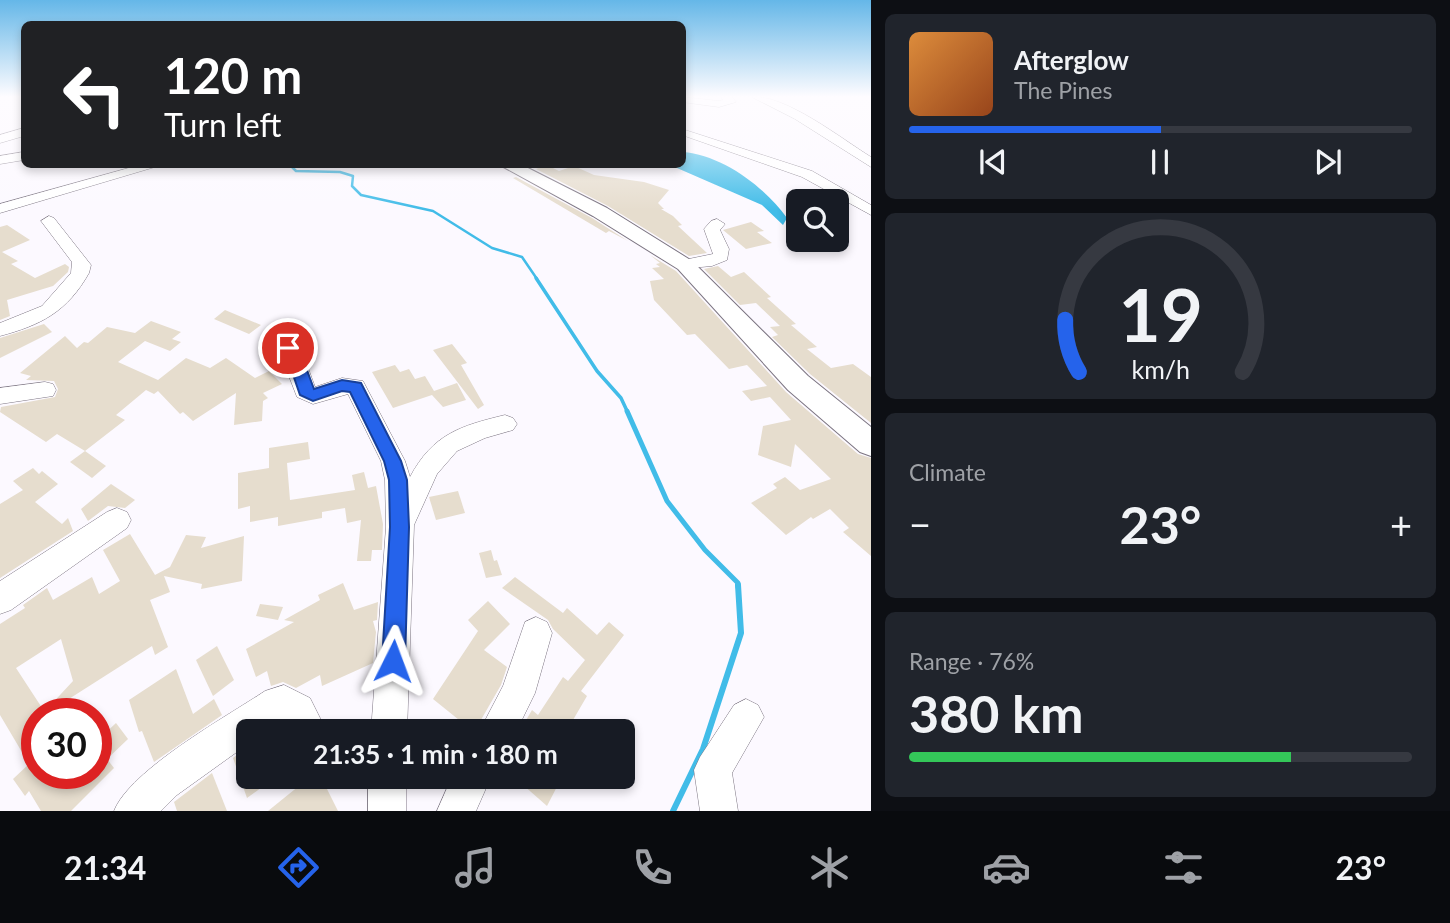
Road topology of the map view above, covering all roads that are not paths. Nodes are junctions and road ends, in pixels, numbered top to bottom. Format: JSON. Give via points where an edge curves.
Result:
{"nodes":[{"id":1,"x":692,"y":135,"type":"edge"},
{"id":2,"x":827,"y":135,"type":"edge"},
{"id":3,"x":21,"y":136,"type":"edge"},
{"id":4,"x":0,"y":141,"type":"edge"},
{"id":5,"x":21,"y":156,"type":"edge"},
{"id":6,"x":0,"y":160,"type":"edge"},
{"id":7,"x":871,"y":163,"type":"edge"},
{"id":8,"x":145,"y":168,"type":"edge"},
{"id":9,"x":514,"y":168,"type":"edge"},
{"id":10,"x":0,"y":209,"type":"edge"},
{"id":11,"x":871,"y":211,"type":"edge"},
{"id":12,"x":49,"y":221,"type":"dead end"},
{"id":13,"x":717,"y":224,"type":"dead end"},
{"id":14,"x":685,"y":265,"type":"junction"},
{"id":15,"x":0,"y":330,"type":"edge"},
{"id":16,"x":288,"y":348,"type":"dead end"},
{"id":17,"x":45,"y":390,"type":"dead end"},
{"id":18,"x":0,"y":397,"type":"edge"},
{"id":19,"x":505,"y":424,"type":"dead end"},
{"id":20,"x":871,"y":444,"type":"edge"},
{"id":21,"x":117,"y":520,"type":"dead end"},
{"id":22,"x":400,"y":527,"type":"junction"},
{"id":23,"x":0,"y":599,"type":"edge"},
{"id":24,"x":536,"y":633,"type":"dead end"},
{"id":25,"x":746,"y":717,"type":"dead end"},
{"id":26,"x":254,"y":719,"type":"edge"},
{"id":27,"x":302,"y":719,"type":"edge"},
{"id":28,"x":389,"y":719,"type":"edge"},
{"id":29,"x":505,"y":719,"type":"edge"},
{"id":30,"x":236,"y":732,"type":"edge"},
{"id":31,"x":387,"y":789,"type":"edge"},
{"id":32,"x":466,"y":789,"type":"edge"},
{"id":33,"x":133,"y":811,"type":"edge"},
{"id":34,"x":387,"y":811,"type":"edge"},
{"id":35,"x":456,"y":811,"type":"edge"},
{"id":36,"x":719,"y":811,"type":"edge"}],
"edges":[{"from":1,"to":11,"type":"street","via":[[807,174]]},
{"from":2,"to":7,"type":"street"},
{"from":3,"to":4,"type":"street"},
{"from":5,"to":6,"type":"street"},
{"from":8,"to":10,"type":"street"},
{"from":9,"to":14,"type":"main road","via":[[600,212]]},
{"from":12,"to":15,"type":"street","via":[[79,259],[80,275],[56,307],[39,318]]},
{"from":13,"to":14,"type":"street","via":[[712,229],[720,256]]},
{"from":14,"to":20,"type":"main road","via":[[798,383]]},
{"from":16,"to":22,"type":"street","via":[[305,391],[313,396],[342,386],[355,387],[393,461]]},
{"from":17,"to":18,"type":"street"},
{"from":19,"to":22,"type":"street","via":[[447,443],[434,456]]},
{"from":21,"to":23,"type":"street"},
{"from":22,"to":28,"type":"street"},
{"from":24,"to":29,"type":"street","via":[[518,693]]},
{"from":25,"to":36,"type":"street","via":[[713,770]]},
{"from":26,"to":27,"type":"street","via":[[277,703],[288,702]]},
{"from":30,"to":33,"type":"street","via":[[164,782]]},
{"from":31,"to":34,"type":"street"},
{"from":32,"to":35,"type":"street"}]}
